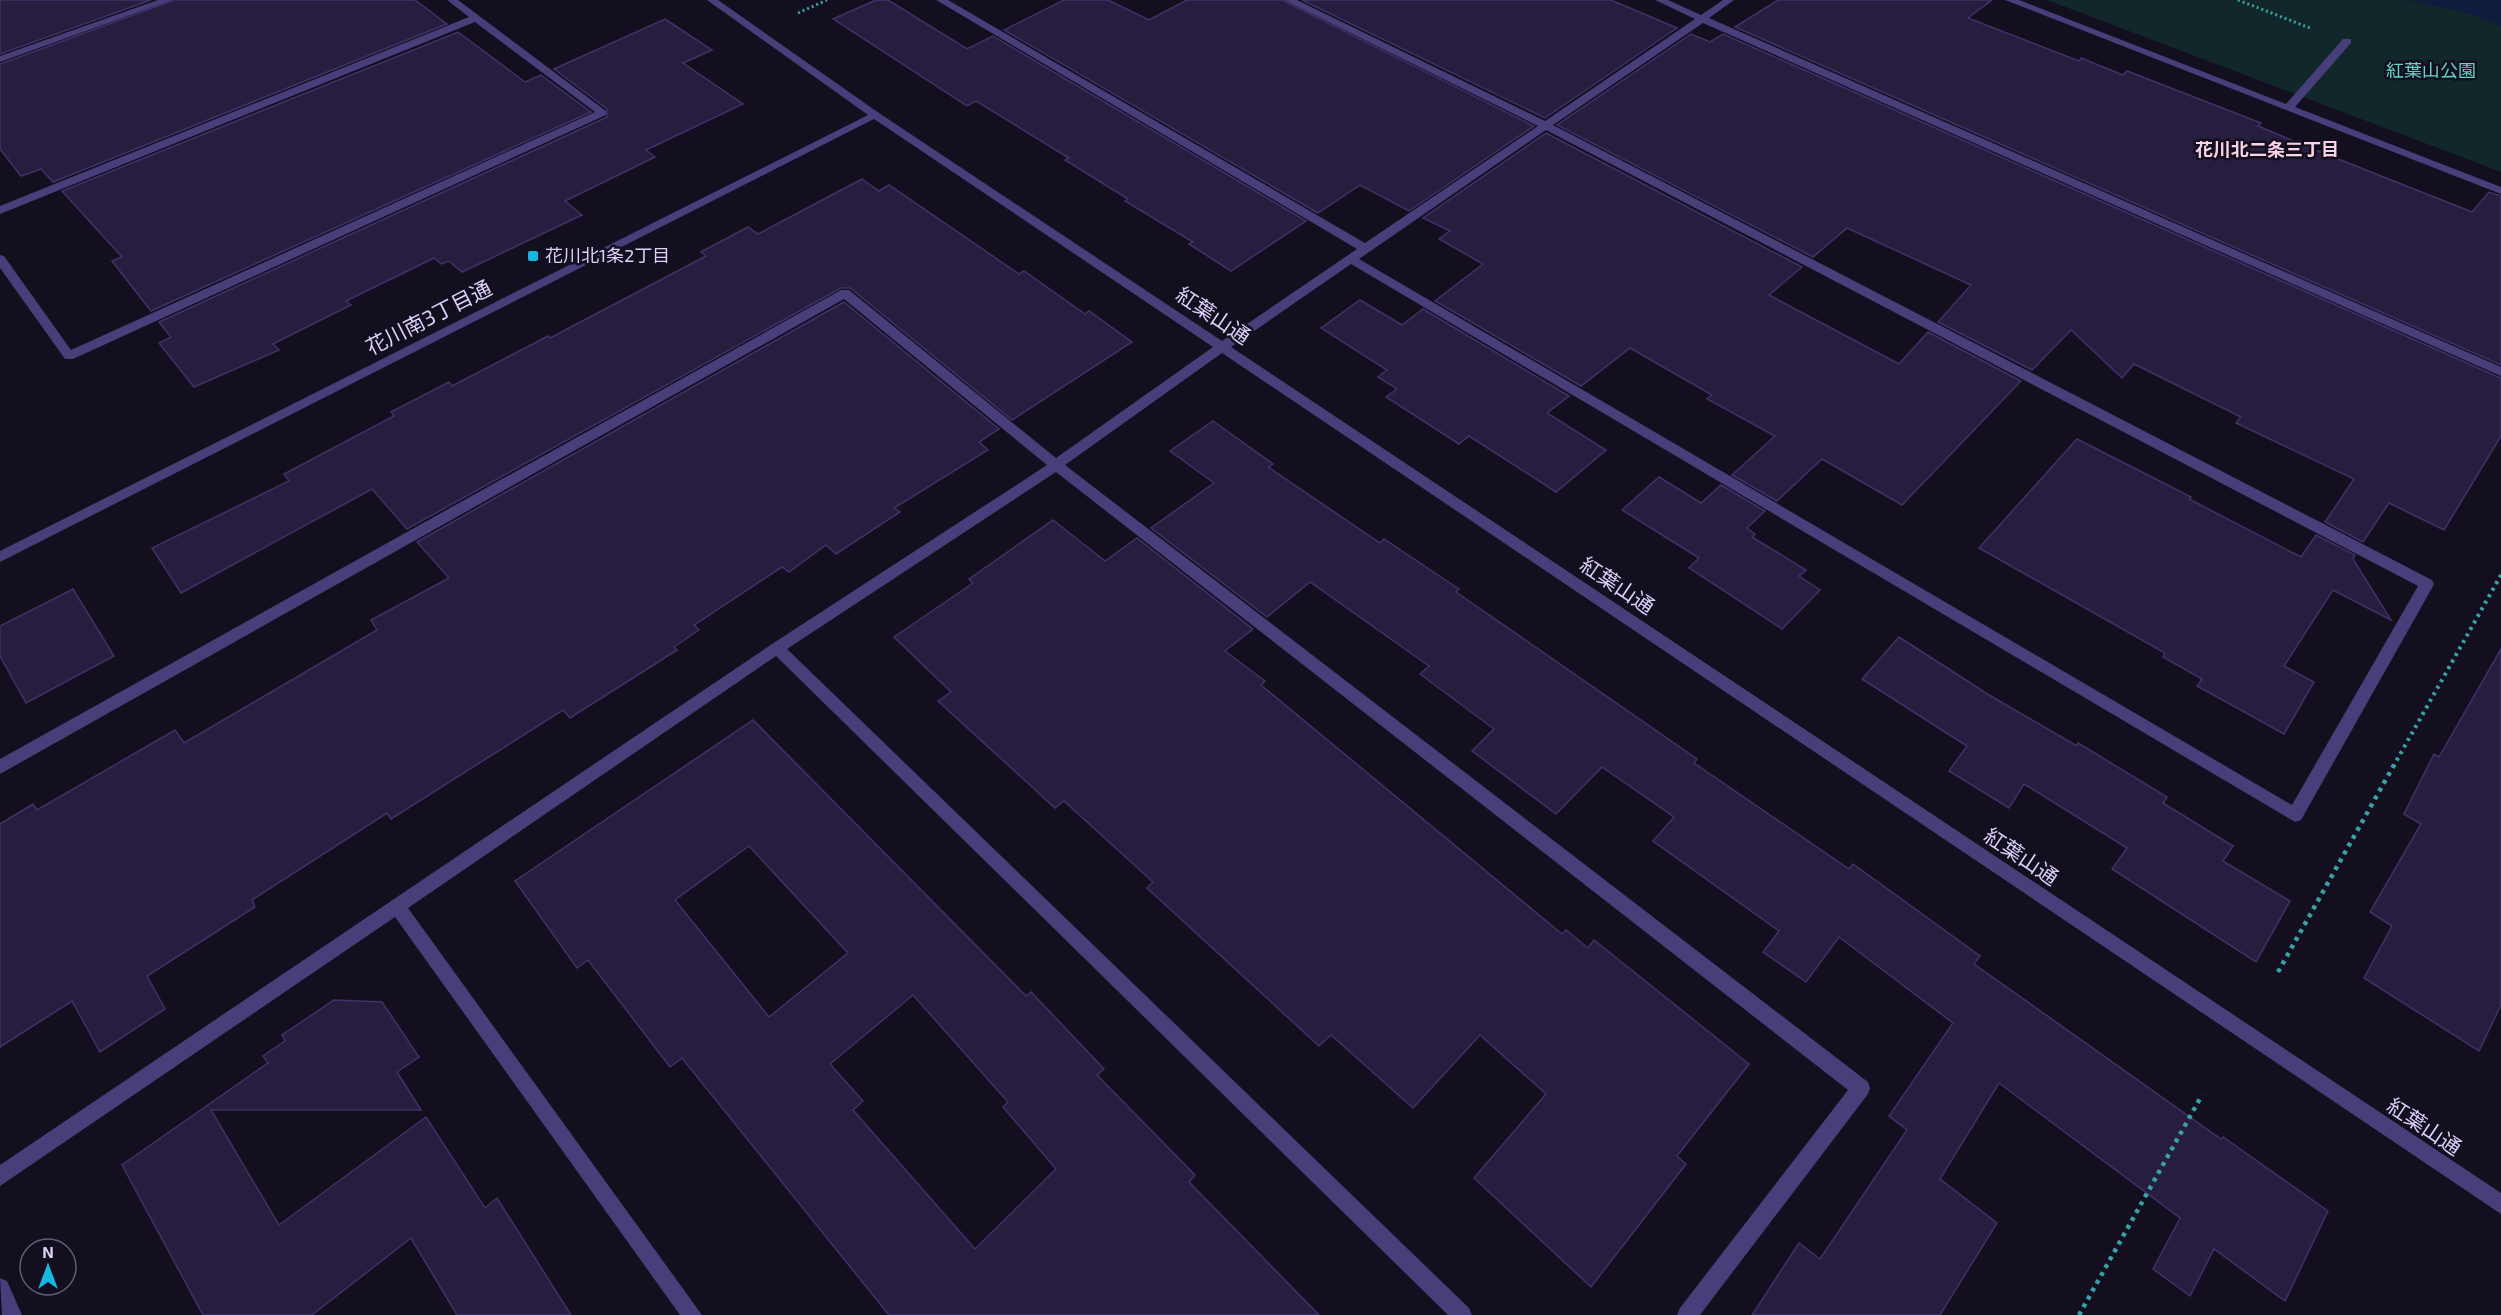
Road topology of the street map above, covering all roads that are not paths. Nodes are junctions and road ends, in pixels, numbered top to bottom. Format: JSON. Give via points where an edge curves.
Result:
{"nodes":[{"id":1,"x":167,"y":0,"type":"edge"},
{"id":2,"x":452,"y":0,"type":"edge"},
{"id":3,"x":712,"y":0,"type":"edge"},
{"id":4,"x":941,"y":0,"type":"edge"},
{"id":5,"x":1289,"y":0,"type":"edge"},
{"id":6,"x":1660,"y":0,"type":"edge"},
{"id":7,"x":1729,"y":0,"type":"edge"},
{"id":8,"x":2010,"y":0,"type":"edge"},
{"id":9,"x":476,"y":18,"type":"junction"},
{"id":10,"x":1702,"y":18,"type":"junction"},
{"id":11,"x":2347,"y":41,"type":"dead end"},
{"id":12,"x":0,"y":59,"type":"edge"},
{"id":13,"x":2288,"y":108,"type":"junction"},
{"id":14,"x":875,"y":115,"type":"junction"},
{"id":15,"x":1545,"y":126,"type":"junction"},
{"id":16,"x":2501,"y":191,"type":"edge"},
{"id":17,"x":0,"y":210,"type":"edge"},
{"id":18,"x":1366,"y":249,"type":"junction"},
{"id":19,"x":1350,"y":259,"type":"junction"},
{"id":20,"x":0,"y":260,"type":"edge"},
{"id":21,"x":1222,"y":347,"type":"junction"},
{"id":22,"x":2501,"y":372,"type":"edge"},
{"id":23,"x":1056,"y":465,"type":"junction"},
{"id":24,"x":0,"y":557,"type":"edge"},
{"id":25,"x":777,"y":648,"type":"junction"},
{"id":26,"x":0,"y":767,"type":"edge"},
{"id":27,"x":397,"y":906,"type":"junction"},
{"id":28,"x":0,"y":1176,"type":"edge"},
{"id":29,"x":2501,"y":1204,"type":"edge"},
{"id":30,"x":0,"y":1288,"type":"edge"},
{"id":31,"x":12,"y":1315,"type":"edge"},
{"id":32,"x":692,"y":1315,"type":"edge"},
{"id":33,"x":1462,"y":1315,"type":"edge"},
{"id":34,"x":1686,"y":1315,"type":"edge"}],
"edges":[{"from":1,"to":12,"type":"street"},
{"from":2,"to":9,"type":"street"},
{"from":3,"to":14,"type":"street","name":"紅葉山通"},
{"from":4,"to":18,"type":"street"},
{"from":5,"to":15,"type":"street"},
{"from":6,"to":10,"type":"street"},
{"from":7,"to":10,"type":"street"},
{"from":8,"to":13,"type":"street"},
{"from":9,"to":17,"type":"street"},
{"from":9,"to":20,"type":"street","via":[[602,113],[69,356]]},
{"from":10,"to":15,"type":"street"},
{"from":10,"to":22,"type":"street"},
{"from":11,"to":13,"type":"street"},
{"from":13,"to":16,"type":"street"},
{"from":14,"to":21,"type":"street","name":"紅葉山通"},
{"from":14,"to":24,"type":"street","name":"花川南3丁目通"},
{"from":15,"to":18,"type":"street"},
{"from":15,"to":19,"type":"street","via":[[2427,584],[2295,814]]},
{"from":18,"to":19,"type":"street"},
{"from":19,"to":21,"type":"street"},
{"from":21,"to":23,"type":"street"},
{"from":21,"to":29,"type":"street","name":"紅葉山通"},
{"from":23,"to":25,"type":"street"},
{"from":23,"to":26,"type":"street","via":[[845,293]]},
{"from":23,"to":34,"type":"street","via":[[1861,1088]]},
{"from":25,"to":27,"type":"street"},
{"from":25,"to":33,"type":"street"},
{"from":27,"to":28,"type":"street"},
{"from":27,"to":32,"type":"street"},
{"from":30,"to":31,"type":"street"}]}
